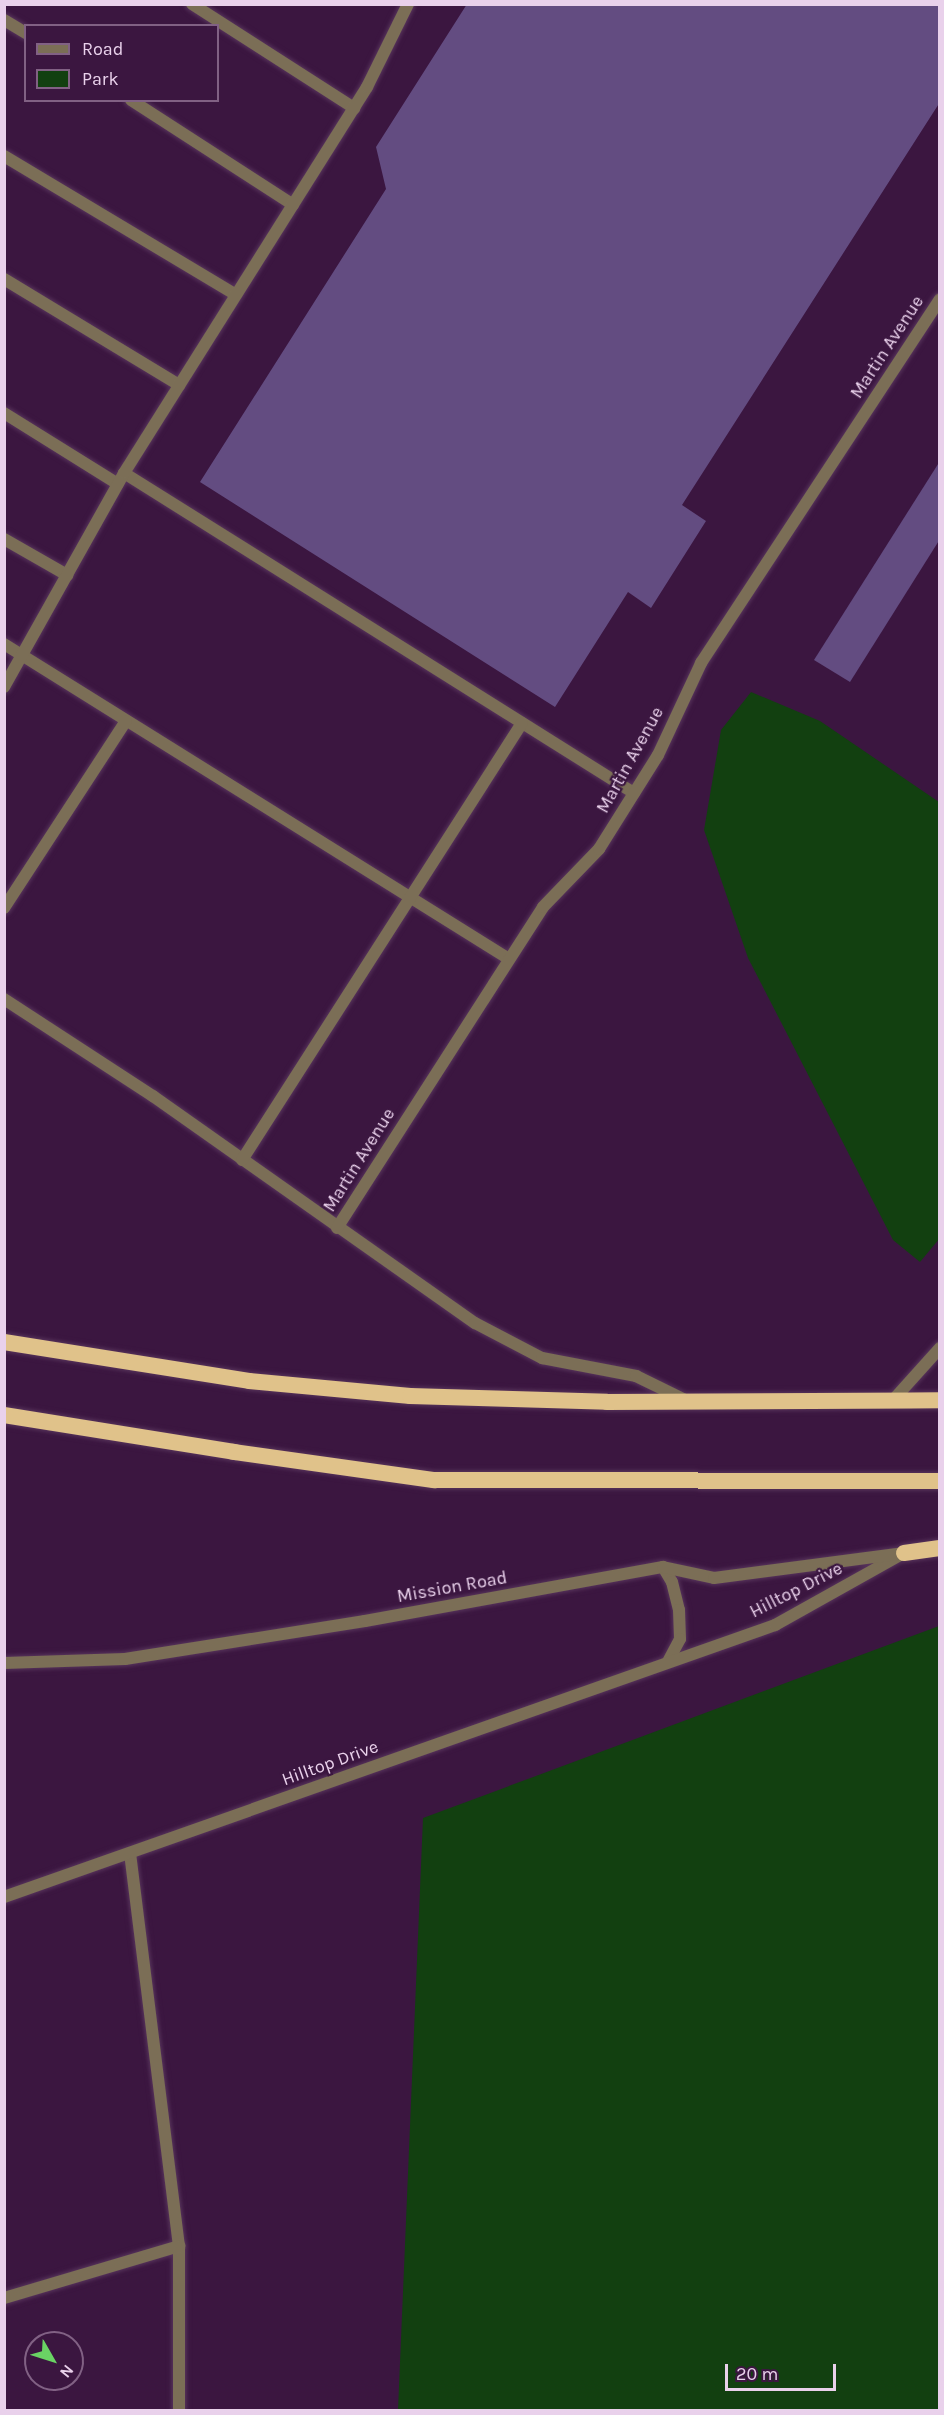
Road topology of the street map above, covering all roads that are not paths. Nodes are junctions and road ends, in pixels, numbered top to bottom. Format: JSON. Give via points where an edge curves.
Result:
{"nodes":[{"id":1,"x":192,"y":4,"type":"edge"},
{"id":2,"x":408,"y":4,"type":"edge"},
{"id":3,"x":4,"y":20,"type":"edge"},
{"id":4,"x":24,"y":32,"type":"edge"},
{"id":5,"x":134,"y":102,"type":"edge"},
{"id":6,"x":354,"y":108,"type":"junction"},
{"id":7,"x":4,"y":156,"type":"edge"},
{"id":8,"x":293,"y":205,"type":"junction"},
{"id":9,"x":4,"y":279,"type":"edge"},
{"id":10,"x":236,"y":295,"type":"junction"},
{"id":11,"x":939,"y":299,"type":"edge"},
{"id":12,"x":179,"y":385,"type":"junction"},
{"id":13,"x":4,"y":413,"type":"edge"},
{"id":14,"x":121,"y":478,"type":"junction"},
{"id":15,"x":4,"y":539,"type":"edge"},
{"id":16,"x":67,"y":575,"type":"junction"},
{"id":17,"x":4,"y":644,"type":"edge"},
{"id":18,"x":21,"y":657,"type":"junction"},
{"id":19,"x":4,"y":687,"type":"edge"},
{"id":20,"x":126,"y":721,"type":"junction"},
{"id":21,"x":522,"y":723,"type":"junction"},
{"id":22,"x":634,"y":793,"type":"junction"},
{"id":23,"x":411,"y":898,"type":"junction"},
{"id":24,"x":4,"y":908,"type":"edge"},
{"id":25,"x":509,"y":959,"type":"junction"},
{"id":26,"x":4,"y":999,"type":"edge"},
{"id":27,"x":242,"y":1160,"type":"junction"},
{"id":28,"x":337,"y":1227,"type":"junction"},
{"id":29,"x":4,"y":1342,"type":"edge"},
{"id":30,"x":939,"y":1348,"type":"edge"},
{"id":31,"x":894,"y":1399,"type":"junction"},
{"id":32,"x":939,"y":1400,"type":"edge"},
{"id":33,"x":686,"y":1401,"type":"junction"},
{"id":34,"x":4,"y":1415,"type":"edge"},
{"id":35,"x":939,"y":1481,"type":"edge"},
{"id":36,"x":939,"y":1548,"type":"edge"},
{"id":37,"x":904,"y":1553,"type":"junction"},
{"id":38,"x":663,"y":1567,"type":"junction"},
{"id":39,"x":668,"y":1662,"type":"junction"},
{"id":40,"x":4,"y":1663,"type":"edge"},
{"id":41,"x":130,"y":1853,"type":"junction"},
{"id":42,"x":4,"y":1897,"type":"edge"},
{"id":43,"x":179,"y":2246,"type":"junction"},
{"id":44,"x":4,"y":2298,"type":"edge"},
{"id":45,"x":179,"y":2410,"type":"edge"}],
"edges":[{"from":1,"to":6,"type":"street"},
{"from":2,"to":6,"type":"street"},
{"from":3,"to":4,"type":"street"},
{"from":5,"to":8,"type":"street"},
{"from":6,"to":8,"type":"street"},
{"from":7,"to":10,"type":"street"},
{"from":8,"to":10,"type":"street"},
{"from":9,"to":12,"type":"street"},
{"from":10,"to":12,"type":"street"},
{"from":11,"to":22,"type":"street","name":"Martin Avenue","via":[[701,663],[658,755]]},
{"from":12,"to":14,"type":"street"},
{"from":13,"to":14,"type":"street"},
{"from":14,"to":16,"type":"street"},
{"from":14,"to":21,"type":"street"},
{"from":15,"to":16,"type":"street"},
{"from":16,"to":18,"type":"street"},
{"from":17,"to":18,"type":"street"},
{"from":18,"to":19,"type":"street"},
{"from":18,"to":20,"type":"street"},
{"from":20,"to":23,"type":"street"},
{"from":20,"to":24,"type":"street"},
{"from":21,"to":22,"type":"street"},
{"from":21,"to":23,"type":"street"},
{"from":22,"to":25,"type":"street","name":"Martin Avenue","via":[[599,849],[543,907]]},
{"from":23,"to":25,"type":"street"},
{"from":23,"to":27,"type":"street"},
{"from":25,"to":28,"type":"street","name":"Martin Avenue"},
{"from":26,"to":27,"type":"street","via":[[153,1096]]},
{"from":27,"to":28,"type":"street"},
{"from":28,"to":33,"type":"street","via":[[475,1323],[542,1358],[636,1376]]},
{"from":29,"to":33,"type":"highway","via":[[249,1381],[410,1396]]},
{"from":30,"to":31,"type":"street"},
{"from":31,"to":32,"type":"highway"},
{"from":31,"to":33,"type":"highway"},
{"from":34,"to":35,"type":"highway","via":[[434,1480]]},
{"from":36,"to":37,"type":"highway"},
{"from":37,"to":38,"type":"street","name":"Mission Road","via":[[714,1578]]},
{"from":37,"to":39,"type":"street","name":"Hilltop Drive","via":[[775,1624]]},
{"from":38,"to":39,"type":"street","via":[[672,1582],[679,1610],[680,1639]]},
{"from":38,"to":40,"type":"street","name":"Mission Road","via":[[125,1659]]},
{"from":39,"to":41,"type":"street","name":"Hilltop Drive"},
{"from":41,"to":42,"type":"street","name":"Hilltop Drive"},
{"from":41,"to":43,"type":"street"},
{"from":43,"to":44,"type":"street"},
{"from":43,"to":45,"type":"street"}]}
